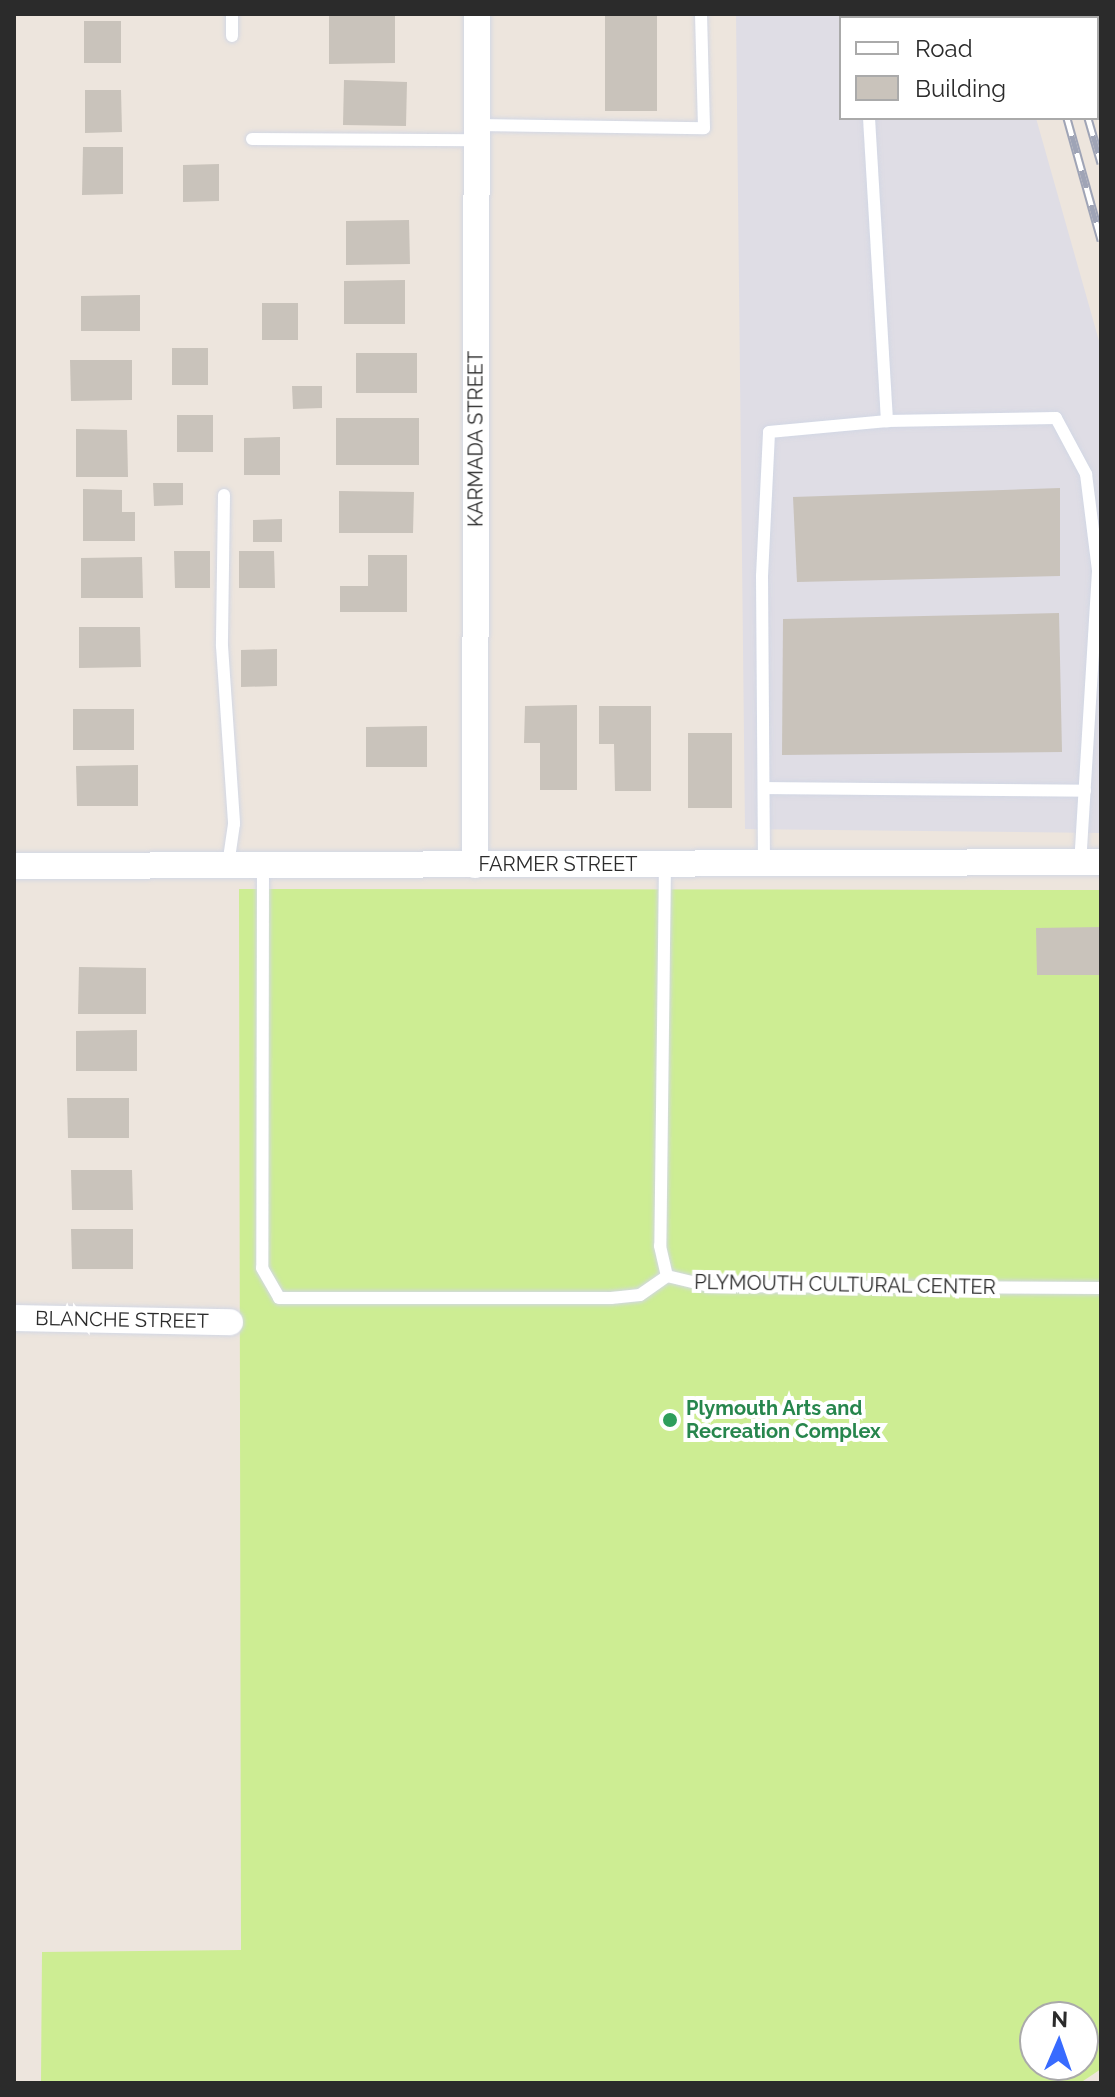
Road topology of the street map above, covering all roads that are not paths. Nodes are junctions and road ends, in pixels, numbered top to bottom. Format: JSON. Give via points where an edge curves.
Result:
{"nodes":[{"id":1,"x":232,"y":14,"type":"edge"},
{"id":2,"x":477,"y":14,"type":"edge"},
{"id":3,"x":701,"y":14,"type":"edge"},
{"id":4,"x":232,"y":36,"type":"dead end"},
{"id":5,"x":869,"y":120,"type":"edge"},
{"id":6,"x":477,"y":132,"type":"junction"},
{"id":7,"x":252,"y":139,"type":"dead end"},
{"id":8,"x":887,"y":421,"type":"junction"},
{"id":9,"x":224,"y":495,"type":"dead end"},
{"id":10,"x":764,"y":788,"type":"junction"},
{"id":11,"x":1085,"y":791,"type":"junction"},
{"id":12,"x":1091,"y":862,"type":"edge"},
{"id":13,"x":764,"y":863,"type":"junction"},
{"id":14,"x":665,"y":864,"type":"junction"},
{"id":15,"x":228,"y":865,"type":"junction"},
{"id":16,"x":263,"y":865,"type":"junction"},
{"id":17,"x":475,"y":865,"type":"junction"},
{"id":18,"x":14,"y":866,"type":"edge"},
{"id":19,"x":667,"y":1276,"type":"junction"},
{"id":20,"x":1101,"y":1288,"type":"edge"},
{"id":21,"x":14,"y":1318,"type":"edge"},
{"id":22,"x":230,"y":1322,"type":"dead end"}],
"edges":[{"from":1,"to":4,"type":"lane"},
{"from":2,"to":6,"type":"street","name":"KARMADA STREET"},
{"from":3,"to":6,"type":"lane","via":[[704,128]]},
{"from":5,"to":8,"type":"lane"},
{"from":6,"to":7,"type":"lane"},
{"from":6,"to":17,"type":"street","name":"KARMADA STREET"},
{"from":8,"to":10,"type":"lane","via":[[769,432],[762,576]]},
{"from":8,"to":11,"type":"lane","via":[[1056,418],[1086,474],[1098,571]]},
{"from":9,"to":15,"type":"lane","via":[[222,646],[234,824]]},
{"from":10,"to":11,"type":"lane"},
{"from":10,"to":13,"type":"lane"},
{"from":11,"to":12,"type":"lane"},
{"from":12,"to":13,"type":"street","name":"FARMER STREET"},
{"from":13,"to":14,"type":"street","name":"FARMER STREET"},
{"from":14,"to":17,"type":"street","name":"FARMER STREET"},
{"from":14,"to":19,"type":"lane","name":"PLYMOUTH CULTURAL CENTER","via":[[660,1246]]},
{"from":15,"to":16,"type":"street","name":"FARMER STREET"},
{"from":15,"to":18,"type":"street","name":"FARMER STREET"},
{"from":16,"to":17,"type":"street","name":"FARMER STREET"},
{"from":16,"to":19,"type":"lane","via":[[262,1268],[279,1298],[611,1298],[640,1295]]},
{"from":19,"to":20,"type":"lane","name":"PLYMOUTH CULTURAL CENTER","via":[[709,1286]]},
{"from":21,"to":22,"type":"street","name":"BLANCHE STREET"}]}
